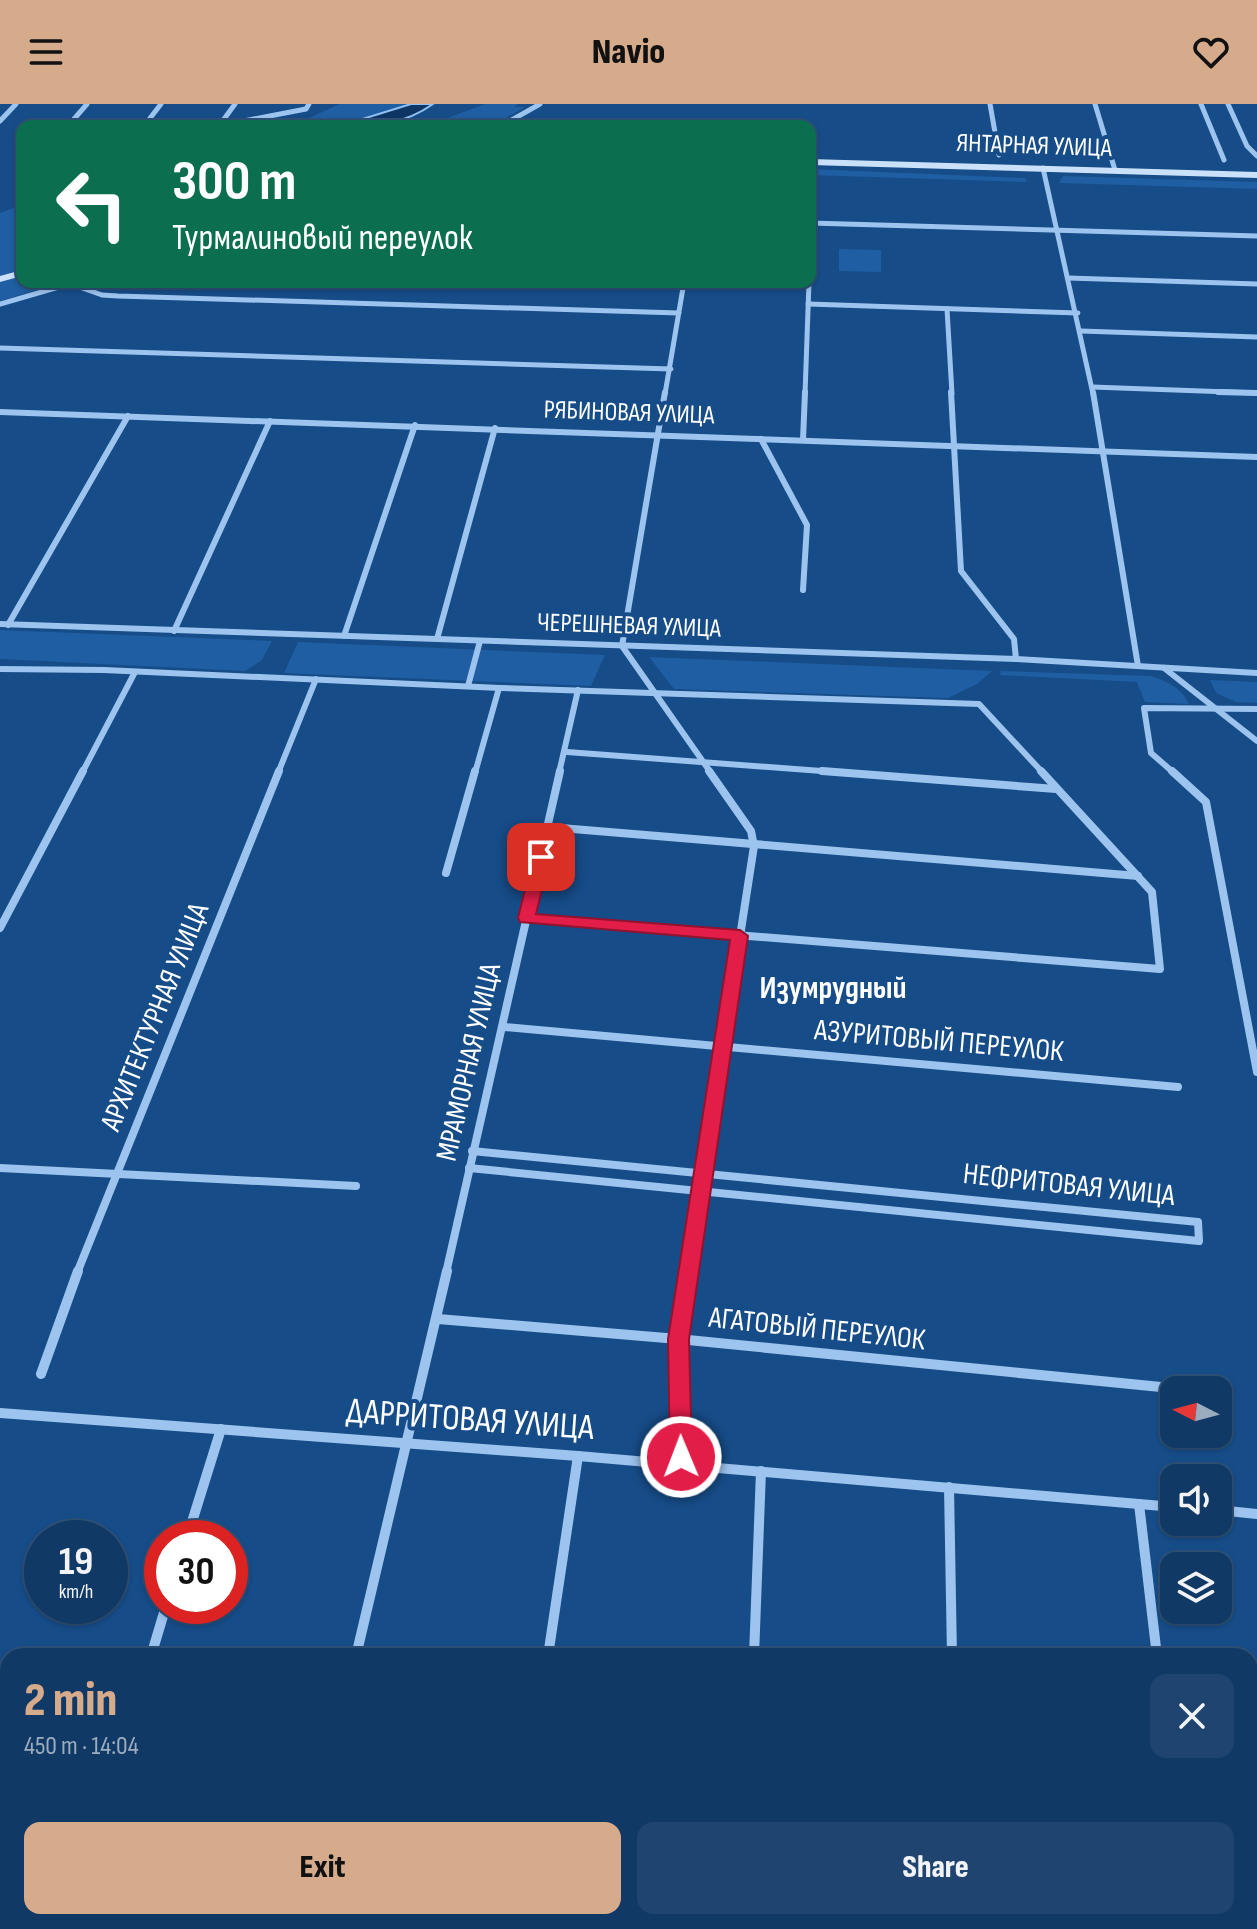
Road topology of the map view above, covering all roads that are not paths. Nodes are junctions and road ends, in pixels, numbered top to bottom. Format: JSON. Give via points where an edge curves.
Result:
{"nodes":[{"id":1,"x":16,"y":104,"type":"edge"},
{"id":2,"x":87,"y":104,"type":"edge"},
{"id":3,"x":161,"y":104,"type":"edge"},
{"id":4,"x":235,"y":104,"type":"edge"},
{"id":5,"x":540,"y":104,"type":"edge"},
{"id":6,"x":990,"y":104,"type":"edge"},
{"id":7,"x":1095,"y":104,"type":"edge"},
{"id":8,"x":1201,"y":104,"type":"edge"},
{"id":9,"x":1228,"y":104,"type":"edge"},
{"id":10,"x":307,"y":106,"type":"edge"},
{"id":11,"x":73,"y":120,"type":"edge"},
{"id":12,"x":149,"y":120,"type":"edge"},
{"id":13,"x":223,"y":120,"type":"edge"},
{"id":14,"x":245,"y":120,"type":"edge"},
{"id":15,"x":512,"y":120,"type":"edge"},
{"id":16,"x":0,"y":121,"type":"edge"},
{"id":17,"x":999,"y":155,"type":"dead end"},
{"id":18,"x":1257,"y":156,"type":"edge"},
{"id":19,"x":1224,"y":160,"type":"dead end"},
{"id":20,"x":816,"y":162,"type":"edge"},
{"id":21,"x":1043,"y":168,"type":"junction"},
{"id":22,"x":1115,"y":170,"type":"junction"},
{"id":23,"x":1257,"y":175,"type":"edge"},
{"id":24,"x":816,"y":223,"type":"edge"},
{"id":25,"x":1057,"y":230,"type":"junction"},
{"id":26,"x":1257,"y":236,"type":"edge"},
{"id":27,"x":1068,"y":278,"type":"junction"},
{"id":28,"x":1257,"y":284,"type":"edge"},
{"id":29,"x":56,"y":288,"type":"edge"},
{"id":30,"x":86,"y":288,"type":"edge"},
{"id":31,"x":683,"y":288,"type":"edge"},
{"id":32,"x":809,"y":288,"type":"edge"},
{"id":33,"x":0,"y":304,"type":"edge"},
{"id":34,"x":808,"y":304,"type":"junction"},
{"id":35,"x":947,"y":309,"type":"junction"},
{"id":36,"x":679,"y":313,"type":"junction"},
{"id":37,"x":1078,"y":313,"type":"junction"},
{"id":38,"x":1081,"y":331,"type":"junction"},
{"id":39,"x":1257,"y":337,"type":"edge"},
{"id":40,"x":0,"y":348,"type":"edge"},
{"id":41,"x":671,"y":369,"type":"junction"},
{"id":42,"x":1092,"y":387,"type":"junction"},
{"id":43,"x":1257,"y":393,"type":"edge"},
{"id":44,"x":0,"y":412,"type":"edge"},
{"id":45,"x":128,"y":416,"type":"junction"},
{"id":46,"x":270,"y":421,"type":"junction"},
{"id":47,"x":415,"y":425,"type":"junction"},
{"id":48,"x":495,"y":428,"type":"junction"},
{"id":49,"x":659,"y":434,"type":"junction"},
{"id":50,"x":761,"y":439,"type":"junction"},
{"id":51,"x":803,"y":440,"type":"junction"},
{"id":52,"x":955,"y":446,"type":"junction"},
{"id":53,"x":1104,"y":452,"type":"junction"},
{"id":54,"x":1256,"y":457,"type":"edge"},
{"id":55,"x":1257,"y":467,"type":"edge"},
{"id":56,"x":803,"y":590,"type":"dead end"},
{"id":57,"x":4,"y":625,"type":"edge"},
{"id":58,"x":174,"y":631,"type":"junction"},
{"id":59,"x":344,"y":636,"type":"junction"},
{"id":60,"x":437,"y":639,"type":"junction"},
{"id":61,"x":480,"y":641,"type":"junction"},
{"id":62,"x":622,"y":646,"type":"junction"},
{"id":63,"x":1016,"y":659,"type":"junction"},
{"id":64,"x":1138,"y":666,"type":"junction"},
{"id":65,"x":1164,"y":668,"type":"junction"},
{"id":66,"x":0,"y":669,"type":"edge"},
{"id":67,"x":135,"y":672,"type":"junction"},
{"id":68,"x":1257,"y":673,"type":"edge"},
{"id":69,"x":316,"y":679,"type":"junction"},
{"id":70,"x":468,"y":686,"type":"junction"},
{"id":71,"x":499,"y":688,"type":"junction"},
{"id":72,"x":578,"y":690,"type":"junction"},
{"id":73,"x":657,"y":694,"type":"junction"},
{"id":74,"x":1220,"y":709,"type":"junction"},
{"id":75,"x":1257,"y":709,"type":"edge"},
{"id":76,"x":1257,"y":741,"type":"edge"},
{"id":77,"x":567,"y":752,"type":"junction"},
{"id":78,"x":699,"y":760,"type":"junction"},
{"id":79,"x":1057,"y":789,"type":"junction"},
{"id":80,"x":549,"y":827,"type":"junction"},
{"id":81,"x":754,"y":846,"type":"junction"},
{"id":82,"x":446,"y":873,"type":"dead end"},
{"id":83,"x":1139,"y":876,"type":"junction"},
{"id":84,"x":526,"y":918,"type":"junction"},
{"id":85,"x":0,"y":928,"type":"edge"},
{"id":86,"x":740,"y":936,"type":"junction"},
{"id":87,"x":504,"y":1027,"type":"junction"},
{"id":88,"x":723,"y":1045,"type":"junction"},
{"id":89,"x":1257,"y":1072,"type":"edge"},
{"id":90,"x":1178,"y":1087,"type":"dead end"},
{"id":91,"x":472,"y":1151,"type":"junction"},
{"id":92,"x":0,"y":1168,"type":"edge"},
{"id":93,"x":469,"y":1168,"type":"junction"},
{"id":94,"x":119,"y":1174,"type":"junction"},
{"id":95,"x":702,"y":1174,"type":"junction"},
{"id":96,"x":356,"y":1186,"type":"dead end"},
{"id":97,"x":699,"y":1191,"type":"junction"},
{"id":98,"x":438,"y":1319,"type":"junction"},
{"id":99,"x":678,"y":1339,"type":"junction"},
{"id":100,"x":41,"y":1374,"type":"dead end"},
{"id":101,"x":1160,"y":1387,"type":"edge"},
{"id":102,"x":0,"y":1413,"type":"edge"},
{"id":103,"x":221,"y":1429,"type":"junction"},
{"id":104,"x":404,"y":1443,"type":"junction"},
{"id":105,"x":578,"y":1456,"type":"junction"},
{"id":106,"x":681,"y":1465,"type":"junction"},
{"id":107,"x":761,"y":1471,"type":"junction"},
{"id":108,"x":949,"y":1487,"type":"junction"},
{"id":109,"x":1139,"y":1504,"type":"junction"},
{"id":110,"x":1160,"y":1506,"type":"edge"},
{"id":111,"x":1232,"y":1511,"type":"edge"},
{"id":112,"x":1257,"y":1514,"type":"edge"},
{"id":113,"x":193,"y":1520,"type":"edge"},
{"id":114,"x":161,"y":1624,"type":"edge"},
{"id":115,"x":153,"y":1648,"type":"edge"},
{"id":116,"x":358,"y":1648,"type":"edge"},
{"id":117,"x":549,"y":1648,"type":"edge"},
{"id":118,"x":754,"y":1648,"type":"edge"},
{"id":119,"x":952,"y":1648,"type":"edge"},
{"id":120,"x":1156,"y":1648,"type":"edge"}],
"edges":[{"from":1,"to":16,"type":"street"},
{"from":2,"to":11,"type":"street"},
{"from":3,"to":12,"type":"street"},
{"from":4,"to":13,"type":"street"},
{"from":5,"to":15,"type":"street"},
{"from":6,"to":17,"type":"street"},
{"from":7,"to":22,"type":"street"},
{"from":8,"to":19,"type":"street"},
{"from":9,"to":18,"type":"street"},
{"from":10,"to":14,"type":"street"},
{"from":20,"to":21,"type":"street","name":"ЯНТАРНАЯ УЛИЦА"},
{"from":21,"to":22,"type":"street","name":"ЯНТАРНАЯ УЛИЦА"},
{"from":21,"to":25,"type":"street"},
{"from":22,"to":23,"type":"street","name":"ЯНТАРНАЯ УЛИЦА"},
{"from":24,"to":25,"type":"street"},
{"from":25,"to":26,"type":"street"},
{"from":25,"to":27,"type":"street"},
{"from":27,"to":28,"type":"street"},
{"from":27,"to":37,"type":"street"},
{"from":29,"to":33,"type":"street"},
{"from":30,"to":36,"type":"street","via":[[118,296]]},
{"from":31,"to":36,"type":"street"},
{"from":32,"to":34,"type":"street"},
{"from":34,"to":35,"type":"street"},
{"from":34,"to":51,"type":"street"},
{"from":35,"to":37,"type":"street"},
{"from":35,"to":52,"type":"street"},
{"from":36,"to":41,"type":"street"},
{"from":37,"to":38,"type":"street"},
{"from":38,"to":39,"type":"street"},
{"from":38,"to":42,"type":"street"},
{"from":40,"to":41,"type":"street"},
{"from":41,"to":49,"type":"street"},
{"from":42,"to":43,"type":"street"},
{"from":42,"to":53,"type":"street"},
{"from":44,"to":45,"type":"street","name":"РЯБИНОВАЯ УЛИЦА"},
{"from":45,"to":46,"type":"street","name":"РЯБИНОВАЯ УЛИЦА"},
{"from":45,"to":57,"type":"street"},
{"from":46,"to":47,"type":"street","name":"РЯБИНОВАЯ УЛИЦА"},
{"from":46,"to":58,"type":"street"},
{"from":47,"to":48,"type":"street","name":"РЯБИНОВАЯ УЛИЦА"},
{"from":47,"to":59,"type":"street"},
{"from":48,"to":49,"type":"street","name":"РЯБИНОВАЯ УЛИЦА"},
{"from":48,"to":60,"type":"street"},
{"from":49,"to":50,"type":"street","name":"РЯБИНОВАЯ УЛИЦА"},
{"from":49,"to":62,"type":"street"},
{"from":50,"to":51,"type":"street","name":"РЯБИНОВАЯ УЛИЦА"},
{"from":50,"to":56,"type":"street","via":[[807,525]]},
{"from":51,"to":52,"type":"street","name":"РЯБИНОВАЯ УЛИЦА"},
{"from":52,"to":53,"type":"street","name":"РЯБИНОВАЯ УЛИЦА"},
{"from":52,"to":63,"type":"street","via":[[961,571],[1014,639]]},
{"from":53,"to":54,"type":"street","name":"РЯБИНОВАЯ УЛИЦА"},
{"from":53,"to":64,"type":"street"},
{"from":54,"to":55,"type":"street"},
{"from":57,"to":58,"type":"street","name":"ЧЕРЕШНЕВАЯ УЛИЦА"},
{"from":58,"to":59,"type":"street","name":"ЧЕРЕШНЕВАЯ УЛИЦА"},
{"from":59,"to":60,"type":"street","name":"ЧЕРЕШНЕВАЯ УЛИЦА"},
{"from":60,"to":61,"type":"street","name":"ЧЕРЕШНЕВАЯ УЛИЦА"},
{"from":61,"to":62,"type":"street","name":"ЧЕРЕШНЕВАЯ УЛИЦА"},
{"from":61,"to":70,"type":"street"},
{"from":62,"to":63,"type":"street","name":"ЧЕРЕШНЕВАЯ УЛИЦА"},
{"from":62,"to":73,"type":"street"},
{"from":63,"to":64,"type":"street","name":"ЧЕРЕШНЕВАЯ УЛИЦА"},
{"from":64,"to":65,"type":"street","name":"ЧЕРЕШНЕВАЯ УЛИЦА"},
{"from":65,"to":68,"type":"street","name":"ЧЕРЕШНЕВАЯ УЛИЦА"},
{"from":65,"to":74,"type":"street"},
{"from":66,"to":67,"type":"street"},
{"from":67,"to":69,"type":"street"},
{"from":67,"to":85,"type":"street"},
{"from":69,"to":70,"type":"street"},
{"from":69,"to":94,"type":"street","name":"АРХИТЕКТУРНАЯ УЛИЦА"},
{"from":70,"to":71,"type":"street"},
{"from":71,"to":72,"type":"street"},
{"from":71,"to":82,"type":"street"},
{"from":72,"to":73,"type":"street"},
{"from":72,"to":77,"type":"street","name":"МРАМОРНАЯ УЛИЦА"},
{"from":73,"to":78,"type":"street"},
{"from":73,"to":79,"type":"street","via":[[979,704]]},
{"from":74,"to":75,"type":"street"},
{"from":74,"to":76,"type":"street"},
{"from":74,"to":89,"type":"street","via":[[1144,708],[1151,753],[1206,802]]},
{"from":77,"to":78,"type":"street"},
{"from":77,"to":80,"type":"street","name":"МРАМОРНАЯ УЛИЦА"},
{"from":78,"to":79,"type":"street"},
{"from":78,"to":81,"type":"street","via":[[751,831]]},
{"from":79,"to":83,"type":"street"},
{"from":80,"to":81,"type":"street"},
{"from":80,"to":84,"type":"street","name":"МРАМОРНАЯ УЛИЦА"},
{"from":81,"to":83,"type":"street"},
{"from":81,"to":86,"type":"street"},
{"from":83,"to":86,"type":"street","via":[[1152,892],[1160,969]]},
{"from":84,"to":86,"type":"street"},
{"from":84,"to":87,"type":"street","name":"МРАМОРНАЯ УЛИЦА"},
{"from":86,"to":88,"type":"street"},
{"from":87,"to":88,"type":"street","name":"АЗУРИТОВЫЙ ПЕРЕУЛОК"},
{"from":87,"to":91,"type":"street","name":"МРАМОРНАЯ УЛИЦА"},
{"from":88,"to":90,"type":"street","name":"АЗУРИТОВЫЙ ПЕРЕУЛОК"},
{"from":88,"to":95,"type":"street"},
{"from":91,"to":93,"type":"street","name":"МРАМОРНАЯ УЛИЦА"},
{"from":91,"to":95,"type":"street","name":"НЕФРИТОВАЯ УЛИЦА"},
{"from":92,"to":94,"type":"street"},
{"from":93,"to":97,"type":"street","name":"НЕФРИТОВАЯ УЛИЦА"},
{"from":93,"to":98,"type":"street","name":"МРАМОРНАЯ УЛИЦА"},
{"from":94,"to":96,"type":"street"},
{"from":94,"to":100,"type":"street","name":"АРХИТЕКТУРНАЯ УЛИЦА"},
{"from":95,"to":97,"type":"street"},
{"from":95,"to":97,"type":"street","name":"НЕФРИТОВАЯ УЛИЦА","via":[[1198,1222],[1199,1241]]},
{"from":97,"to":99,"type":"street"},
{"from":98,"to":99,"type":"street","name":"АГАТОВЫЙ ПЕРЕУЛОК"},
{"from":98,"to":104,"type":"street","name":"МРАМОРНАЯ УЛИЦА"},
{"from":99,"to":101,"type":"street","name":"АГАТОВЫЙ ПЕРЕУЛОК"},
{"from":99,"to":106,"type":"street"},
{"from":102,"to":103,"type":"street","name":"ДАРРИТОВАЯ УЛИЦА"},
{"from":103,"to":104,"type":"street","name":"ДАРРИТОВАЯ УЛИЦА"},
{"from":103,"to":113,"type":"street"},
{"from":104,"to":105,"type":"street","name":"ДАРРИТОВАЯ УЛИЦА"},
{"from":104,"to":116,"type":"street","name":"МРАМОРНАЯ УЛИЦА"},
{"from":105,"to":106,"type":"street","name":"ДАРРИТОВАЯ УЛИЦА"},
{"from":105,"to":117,"type":"street"},
{"from":106,"to":107,"type":"street","name":"ДАРРИТОВАЯ УЛИЦА"},
{"from":107,"to":108,"type":"street","name":"ДАРРИТОВАЯ УЛИЦА"},
{"from":107,"to":118,"type":"street"},
{"from":108,"to":109,"type":"street","name":"ДАРРИТОВАЯ УЛИЦА"},
{"from":108,"to":119,"type":"street"},
{"from":109,"to":110,"type":"street","name":"ДАРРИТОВАЯ УЛИЦА"},
{"from":109,"to":120,"type":"street"},
{"from":111,"to":112,"type":"street"},
{"from":114,"to":115,"type":"street"}]}
